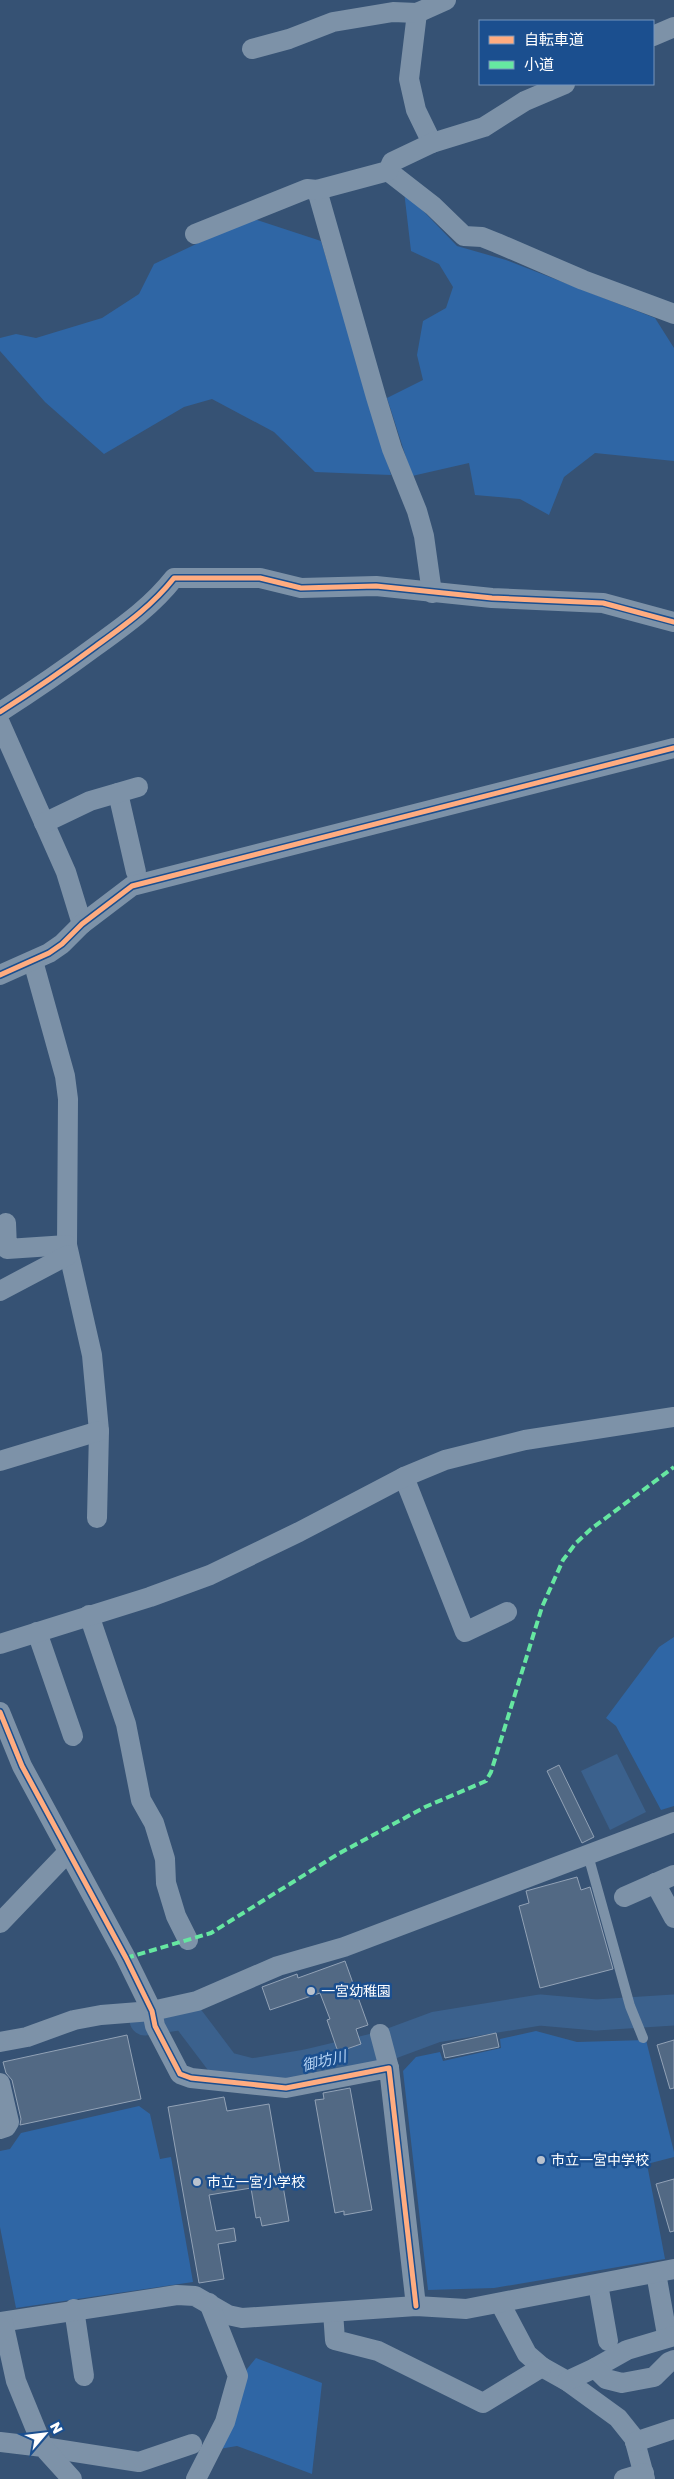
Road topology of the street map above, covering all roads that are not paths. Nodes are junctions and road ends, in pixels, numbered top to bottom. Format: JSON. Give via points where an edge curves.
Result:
{"nodes":[{"id":1,"x":446,"y":0,"type":"edge"},
{"id":2,"x":416,"y":13,"type":"junction"},
{"id":3,"x":674,"y":27,"type":"edge"},
{"id":4,"x":654,"y":36,"type":"edge"},
{"id":5,"x":252,"y":49,"type":"dead end"},
{"id":6,"x":563,"y":85,"type":"edge"},
{"id":7,"x":432,"y":143,"type":"junction"},
{"id":8,"x":388,"y":171,"type":"junction"},
{"id":9,"x":317,"y":190,"type":"junction"},
{"id":10,"x":195,"y":234,"type":"dead end"},
{"id":11,"x":674,"y":314,"type":"edge"},
{"id":12,"x":432,"y":592,"type":"junction"},
{"id":13,"x":674,"y":622,"type":"edge"},
{"id":14,"x":0,"y":712,"type":"edge"},
{"id":15,"x":0,"y":722,"type":"edge"},
{"id":16,"x":674,"y":748,"type":"edge"},
{"id":17,"x":138,"y":787,"type":"dead end"},
{"id":18,"x":118,"y":793,"type":"junction"},
{"id":19,"x":44,"y":823,"type":"junction"},
{"id":20,"x":136,"y":872,"type":"dead end"},
{"id":21,"x":82,"y":924,"type":"junction"},
{"id":22,"x":33,"y":961,"type":"junction"},
{"id":23,"x":0,"y":975,"type":"edge"},
{"id":24,"x":6,"y":1223,"type":"dead end"},
{"id":25,"x":68,"y":1250,"type":"junction"},
{"id":26,"x":0,"y":1291,"type":"edge"},
{"id":27,"x":674,"y":1417,"type":"edge"},
{"id":28,"x":99,"y":1431,"type":"junction"},
{"id":29,"x":0,"y":1461,"type":"edge"},
{"id":30,"x":404,"y":1477,"type":"junction"},
{"id":31,"x":98,"y":1518,"type":"dead end"},
{"id":32,"x":507,"y":1612,"type":"dead end"},
{"id":33,"x":89,"y":1615,"type":"junction"},
{"id":34,"x":37,"y":1632,"type":"junction"},
{"id":35,"x":0,"y":1644,"type":"edge"},
{"id":36,"x":0,"y":1712,"type":"edge"},
{"id":37,"x":74,"y":1736,"type":"dead end"},
{"id":38,"x":674,"y":1822,"type":"edge"},
{"id":39,"x":68,"y":1852,"type":"junction"},
{"id":40,"x":590,"y":1861,"type":"junction"},
{"id":41,"x":674,"y":1875,"type":"edge"},
{"id":42,"x":655,"y":1883,"type":"junction"},
{"id":43,"x":624,"y":1897,"type":"dead end"},
{"id":44,"x":674,"y":1918,"type":"edge"},
{"id":45,"x":0,"y":1923,"type":"edge"},
{"id":46,"x":188,"y":1940,"type":"dead end"},
{"id":47,"x":153,"y":2017,"type":"junction"},
{"id":48,"x":380,"y":2034,"type":"dead end"},
{"id":49,"x":643,"y":2038,"type":"dead end"},
{"id":50,"x":0,"y":2042,"type":"edge"},
{"id":51,"x":388,"y":2062,"type":"junction"},
{"id":52,"x":0,"y":2083,"type":"edge"},
{"id":53,"x":0,"y":2129,"type":"edge"},
{"id":54,"x":665,"y":2271,"type":"edge"},
{"id":55,"x":598,"y":2284,"type":"junction"},
{"id":56,"x":209,"y":2303,"type":"junction"},
{"id":57,"x":500,"y":2303,"type":"junction"},
{"id":58,"x":416,"y":2306,"type":"junction"},
{"id":59,"x":74,"y":2310,"type":"junction"},
{"id":60,"x":333,"y":2312,"type":"junction"},
{"id":61,"x":1,"y":2322,"type":"edge"},
{"id":62,"x":670,"y":2333,"type":"edge"},
{"id":63,"x":608,"y":2342,"type":"dead end"},
{"id":64,"x":674,"y":2360,"type":"edge"},
{"id":65,"x":542,"y":2367,"type":"junction"},
{"id":66,"x":595,"y":2368,"type":"junction"},
{"id":67,"x":84,"y":2376,"type":"dead end"},
{"id":68,"x":567,"y":2381,"type":"junction"},
{"id":69,"x":674,"y":2429,"type":"edge"},
{"id":70,"x":0,"y":2442,"type":"edge"},
{"id":71,"x":635,"y":2442,"type":"junction"},
{"id":72,"x":192,"y":2444,"type":"dead end"},
{"id":73,"x":43,"y":2447,"type":"junction"},
{"id":74,"x":644,"y":2476,"type":"edge"},
{"id":75,"x":63,"y":2477,"type":"edge"},
{"id":76,"x":196,"y":2479,"type":"edge"},
{"id":77,"x":624,"y":2479,"type":"edge"}],
"edges":[{"from":1,"to":2,"type":"street"},
{"from":2,"to":5,"type":"street","via":[[393,12],[333,22]]},
{"from":2,"to":7,"type":"street","via":[[409,79],[416,110]]},
{"from":3,"to":4,"type":"street"},
{"from":6,"to":7,"type":"street","via":[[525,101],[484,127]]},
{"from":7,"to":8,"type":"street","via":[[392,162]]},
{"from":8,"to":9,"type":"street"},
{"from":8,"to":11,"type":"street","via":[[433,206],[464,236],[497,243]]},
{"from":9,"to":10,"type":"street","via":[[307,188]]},
{"from":9,"to":12,"type":"street","via":[[392,449],[417,511]]},
{"from":12,"to":13,"type":"street","via":[[603,603]]},
{"from":12,"to":14,"type":"street","via":[[376,586],[301,588],[260,578],[174,578],[140,615],[48,682]]},
{"from":15,"to":19,"type":"street"},
{"from":16,"to":21,"type":"street","via":[[132,886]]},
{"from":17,"to":18,"type":"street"},
{"from":18,"to":19,"type":"street","via":[[90,801]]},
{"from":18,"to":20,"type":"street"},
{"from":19,"to":21,"type":"street","via":[[66,872]]},
{"from":21,"to":22,"type":"street","via":[[62,944]]},
{"from":22,"to":23,"type":"street"},
{"from":22,"to":25,"type":"street","via":[[65,1076],[68,1098]]},
{"from":24,"to":25,"type":"street","via":[[7,1249]]},
{"from":25,"to":26,"type":"street"},
{"from":25,"to":28,"type":"street","via":[[92,1355]]},
{"from":27,"to":30,"type":"street","via":[[525,1440],[445,1460]]},
{"from":28,"to":29,"type":"street"},
{"from":28,"to":31,"type":"street"},
{"from":30,"to":32,"type":"street","via":[[465,1632]]},
{"from":30,"to":33,"type":"street","via":[[210,1575]]},
{"from":33,"to":34,"type":"street"},
{"from":33,"to":46,"type":"street","via":[[126,1724],[141,1800],[154,1823],[165,1859],[166,1883],[176,1916]]},
{"from":34,"to":35,"type":"street"},
{"from":34,"to":37,"type":"street"},
{"from":36,"to":39,"type":"street","via":[[22,1766]]},
{"from":38,"to":40,"type":"street"},
{"from":39,"to":45,"type":"street"},
{"from":39,"to":47,"type":"street","via":[[126,1958]]},
{"from":40,"to":47,"type":"street","via":[[344,1947],[278,1966]]},
{"from":40,"to":49,"type":"lane","via":[[630,2006]]},
{"from":41,"to":42,"type":"street"},
{"from":42,"to":43,"type":"street"},
{"from":42,"to":44,"type":"street"},
{"from":47,"to":50,"type":"street","via":[[101,2015]]},
{"from":47,"to":51,"type":"street","via":[[180,2074],[191,2078],[286,2088]]},
{"from":48,"to":51,"type":"street"},
{"from":51,"to":58,"type":"street"},
{"from":52,"to":53,"type":"street","via":[[9,2122]]},
{"from":54,"to":55,"type":"street"},
{"from":54,"to":62,"type":"street"},
{"from":55,"to":57,"type":"street"},
{"from":55,"to":63,"type":"street"},
{"from":56,"to":59,"type":"street","via":[[195,2296],[177,2295]]},
{"from":56,"to":60,"type":"street","via":[[228,2315],[242,2318]]},
{"from":56,"to":76,"type":"street","via":[[238,2376],[224,2422]]},
{"from":57,"to":58,"type":"street","via":[[466,2309]]},
{"from":57,"to":65,"type":"street","via":[[527,2354]]},
{"from":58,"to":60,"type":"street"},
{"from":59,"to":61,"type":"street"},
{"from":59,"to":67,"type":"street"},
{"from":60,"to":65,"type":"street","via":[[335,2340],[378,2351],[483,2403]]},
{"from":61,"to":73,"type":"street","via":[[16,2381]]},
{"from":62,"to":66,"type":"street","via":[[627,2350]]},
{"from":64,"to":66,"type":"street","via":[[654,2377],[622,2382],[606,2379]]},
{"from":65,"to":68,"type":"street"},
{"from":66,"to":68,"type":"street"},
{"from":68,"to":71,"type":"street","via":[[618,2418]]},
{"from":69,"to":71,"type":"street"},
{"from":70,"to":73,"type":"street"},
{"from":71,"to":74,"type":"street"},
{"from":72,"to":73,"type":"street","via":[[139,2462]]},
{"from":73,"to":75,"type":"street"},
{"from":74,"to":77,"type":"street"}]}
